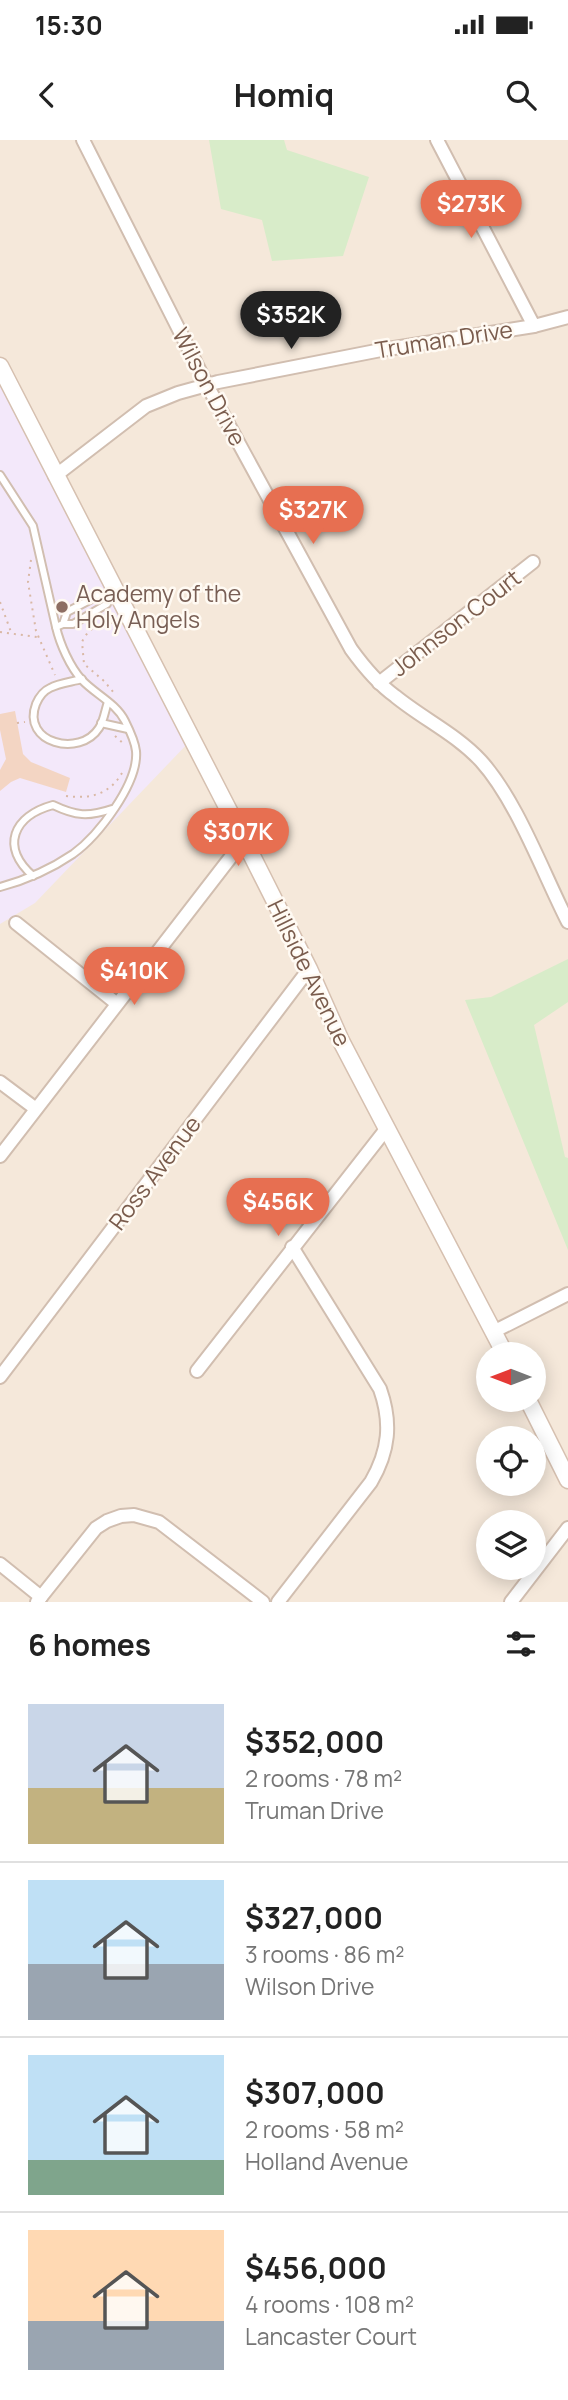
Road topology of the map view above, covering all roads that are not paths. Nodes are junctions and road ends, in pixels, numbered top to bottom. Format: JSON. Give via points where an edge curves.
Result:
{"nodes":[{"id":1,"x":83,"y":140,"type":"edge"},
{"id":2,"x":438,"y":140,"type":"edge"},
{"id":3,"x":568,"y":317,"type":"edge"},
{"id":4,"x":534,"y":326,"type":"junction"},
{"id":5,"x":0,"y":366,"type":"edge"},
{"id":6,"x":207,"y":384,"type":"junction"},
{"id":7,"x":0,"y":475,"type":"edge"},
{"id":8,"x":55,"y":476,"type":"junction"},
{"id":9,"x":533,"y":562,"type":"dead end"},
{"id":10,"x":112,"y":593,"type":"junction"},
{"id":11,"x":63,"y":624,"type":"junction"},
{"id":12,"x":56,"y":627,"type":"junction"},
{"id":13,"x":82,"y":679,"type":"junction"},
{"id":14,"x":379,"y":683,"type":"junction"},
{"id":15,"x":108,"y":702,"type":"junction"},
{"id":16,"x":102,"y":723,"type":"junction"},
{"id":17,"x":128,"y":729,"type":"junction"},
{"id":18,"x":113,"y":809,"type":"junction"},
{"id":19,"x":244,"y":840,"type":"junction"},
{"id":20,"x":33,"y":876,"type":"junction"},
{"id":21,"x":0,"y":887,"type":"edge"},
{"id":22,"x":568,"y":922,"type":"edge"},
{"id":23,"x":16,"y":923,"type":"dead end"},
{"id":24,"x":309,"y":970,"type":"junction"},
{"id":25,"x":116,"y":1003,"type":"junction"},
{"id":26,"x":0,"y":1082,"type":"edge"},
{"id":27,"x":36,"y":1109,"type":"junction"},
{"id":28,"x":387,"y":1128,"type":"junction"},
{"id":29,"x":0,"y":1156,"type":"edge"},
{"id":30,"x":292,"y":1247,"type":"junction"},
{"id":31,"x":568,"y":1294,"type":"edge"},
{"id":32,"x":494,"y":1332,"type":"junction"},
{"id":33,"x":499,"y":1342,"type":"edge"},
{"id":34,"x":197,"y":1371,"type":"dead end"},
{"id":35,"x":0,"y":1377,"type":"edge"},
{"id":36,"x":534,"y":1412,"type":"edge"},
{"id":37,"x":568,"y":1480,"type":"edge"},
{"id":38,"x":568,"y":1528,"type":"edge"},
{"id":39,"x":0,"y":1564,"type":"edge"},
{"id":40,"x":39,"y":1599,"type":"edge"},
{"id":41,"x":263,"y":1602,"type":"edge"},
{"id":42,"x":278,"y":1602,"type":"edge"},
{"id":43,"x":511,"y":1602,"type":"edge"}],
"edges":[{"from":1,"to":6,"type":"street","name":"Wilson Drive"},
{"from":2,"to":4,"type":"street"},
{"from":3,"to":4,"type":"street","name":"Truman Drive"},
{"from":4,"to":6,"type":"street","name":"Truman Drive"},
{"from":5,"to":8,"type":"main road","name":"Hillside Avenue"},
{"from":6,"to":8,"type":"street","name":"Truman Drive","via":[[146,406]]},
{"from":6,"to":14,"type":"street","name":"Wilson Drive","via":[[338,628]]},
{"from":7,"to":12,"type":"lane","via":[[33,526]]},
{"from":8,"to":10,"type":"main road","name":"Hillside Avenue"},
{"from":9,"to":14,"type":"street","name":"Johnson Court"},
{"from":10,"to":11,"type":"lane","via":[[107,604],[73,624]]},
{"from":10,"to":11,"type":"lane","via":[[67,612]]},
{"from":10,"to":19,"type":"main road","name":"Hillside Avenue"},
{"from":11,"to":12,"type":"lane"},
{"from":12,"to":13,"type":"lane"},
{"from":13,"to":15,"type":"lane"},
{"from":13,"to":16,"type":"lane","via":[[56,685],[39,697],[34,719],[37,730],[53,742],[74,744],[93,735]]},
{"from":14,"to":22,"type":"street","name":"Wilson Drive","via":[[466,746],[489,772],[509,801]]},
{"from":15,"to":16,"type":"lane"},
{"from":15,"to":17,"type":"lane"},
{"from":16,"to":17,"type":"lane"},
{"from":17,"to":18,"type":"lane","via":[[136,749],[135,764]]},
{"from":18,"to":20,"type":"lane","via":[[74,853]]},
{"from":18,"to":20,"type":"lane","via":[[91,816],[53,805],[28,815],[18,824],[13,840],[20,865]]},
{"from":19,"to":24,"type":"main road","name":"Hillside Avenue"},
{"from":19,"to":25,"type":"street"},
{"from":20,"to":21,"type":"lane"},
{"from":23,"to":25,"type":"street"},
{"from":24,"to":28,"type":"main road","name":"Hillside Avenue"},
{"from":24,"to":35,"type":"street","name":"Ross Avenue"},
{"from":25,"to":27,"type":"street"},
{"from":26,"to":27,"type":"street"},
{"from":27,"to":29,"type":"street"},
{"from":28,"to":30,"type":"street"},
{"from":28,"to":32,"type":"main road","name":"Hillside Avenue"},
{"from":30,"to":34,"type":"street"},
{"from":30,"to":42,"type":"street","via":[[380,1389],[388,1430],[385,1453],[371,1482]]},
{"from":31,"to":32,"type":"street"},
{"from":32,"to":33,"type":"main road","name":"Hillside Avenue"},
{"from":36,"to":37,"type":"main road"},
{"from":38,"to":43,"type":"street"},
{"from":39,"to":40,"type":"street"},
{"from":40,"to":41,"type":"street","via":[[96,1528],[114,1518],[134,1515],[159,1522]]}]}
